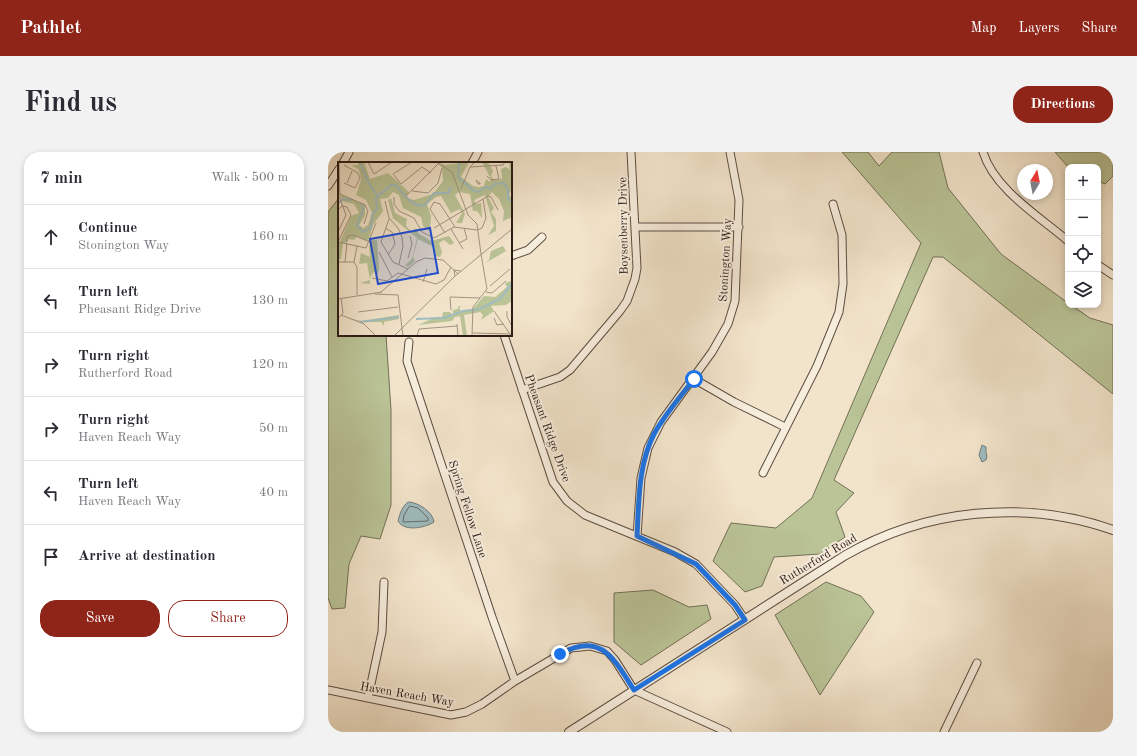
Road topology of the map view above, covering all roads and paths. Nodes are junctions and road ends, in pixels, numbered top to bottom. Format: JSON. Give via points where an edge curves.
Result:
{"nodes":[{"id":1,"x":349,"y":152,"type":"edge"},
{"id":2,"x":478,"y":152,"type":"edge"},
{"id":3,"x":631,"y":152,"type":"edge"},
{"id":4,"x":730,"y":152,"type":"edge"},
{"id":5,"x":983,"y":152,"type":"edge"},
{"id":6,"x":344,"y":162,"type":"edge"},
{"id":7,"x":473,"y":162,"type":"edge"},
{"id":8,"x":338,"y":171,"type":"edge"},
{"id":9,"x":328,"y":186,"type":"edge"},
{"id":10,"x":833,"y":204,"type":"dead end"},
{"id":11,"x":636,"y":227,"type":"junction"},
{"id":12,"x":739,"y":227,"type":"junction"},
{"id":13,"x":542,"y":237,"type":"dead end"},
{"id":14,"x":1065,"y":238,"type":"edge"},
{"id":15,"x":512,"y":256,"type":"edge"},
{"id":16,"x":1101,"y":267,"type":"edge"},
{"id":17,"x":1113,"y":275,"type":"edge"},
{"id":18,"x":504,"y":336,"type":"edge"},
{"id":19,"x":409,"y":342,"type":"dead end"},
{"id":20,"x":694,"y":379,"type":"junction"},
{"id":21,"x":522,"y":390,"type":"junction"},
{"id":22,"x":785,"y":427,"type":"junction"},
{"id":23,"x":763,"y":473,"type":"dead end"},
{"id":24,"x":1113,"y":530,"type":"edge"},
{"id":25,"x":637,"y":536,"type":"junction"},
{"id":26,"x":384,"y":582,"type":"dead end"},
{"id":27,"x":745,"y":620,"type":"junction"},
{"id":28,"x":977,"y":663,"type":"dead end"},
{"id":29,"x":515,"y":681,"type":"junction"},
{"id":30,"x":328,"y":690,"type":"edge"},
{"id":31,"x":634,"y":690,"type":"junction"},
{"id":32,"x":368,"y":698,"type":"junction"},
{"id":33,"x":570,"y":732,"type":"edge"},
{"id":34,"x":726,"y":732,"type":"edge"},
{"id":35,"x":944,"y":732,"type":"edge"}],
"edges":[{"from":1,"to":6,"type":"street"},
{"from":2,"to":7,"type":"street"},
{"from":3,"to":11,"type":"street","name":"Boysenberry Drive"},
{"from":4,"to":12,"type":"street","name":"Stonington Way","via":[[739,200]]},
{"from":5,"to":14,"type":"street","via":[[989,167],[1001,184]]},
{"from":8,"to":9,"type":"street"},
{"from":10,"to":22,"type":"street","via":[[842,235],[843,284],[839,312],[817,366]]},
{"from":11,"to":12,"type":"street"},
{"from":11,"to":21,"type":"street","name":"Boysenberry Drive","via":[[635,280],[620,311],[570,370],[560,377]]},
{"from":12,"to":20,"type":"street","name":"Stonington Way","via":[[737,290],[732,311],[712,352]]},
{"from":13,"to":15,"type":"street","via":[[528,250]]},
{"from":16,"to":17,"type":"street"},
{"from":18,"to":21,"type":"street","name":"Pheasant Ridge Drive"},
{"from":19,"to":29,"type":"street","name":"Spring Fellow Lane","via":[[407,361]]},
{"from":20,"to":22,"type":"street"},
{"from":20,"to":25,"type":"street","name":"Stonington Way","via":[[661,422],[648,448],[641,478]]},
{"from":21,"to":25,"type":"street","name":"Pheasant Ridge Drive","via":[[553,482],[560,494],[585,515]]},
{"from":22,"to":23,"type":"street"},
{"from":24,"to":27,"type":"street","name":"Rutherford Road","via":[[1077,520],[1032,513],[976,514],[944,518],[914,526],[858,548]]},
{"from":25,"to":27,"type":"street","name":"Pheasant Ridge Drive","via":[[696,564]]},
{"from":26,"to":32,"type":"street","via":[[382,632]]},
{"from":27,"to":31,"type":"street","name":"Rutherford Road"},
{"from":28,"to":35,"type":"street"},
{"from":29,"to":31,"type":"street","name":"Haven Reach Way","via":[[571,648],[590,646],[607,651]]},
{"from":29,"to":32,"type":"street","name":"Haven Reach Way","via":[[482,704],[466,712],[451,715]]},
{"from":30,"to":32,"type":"street","name":"Haven Reach Way"},
{"from":31,"to":33,"type":"street","name":"Rutherford Road"},
{"from":31,"to":34,"type":"street"}]}
